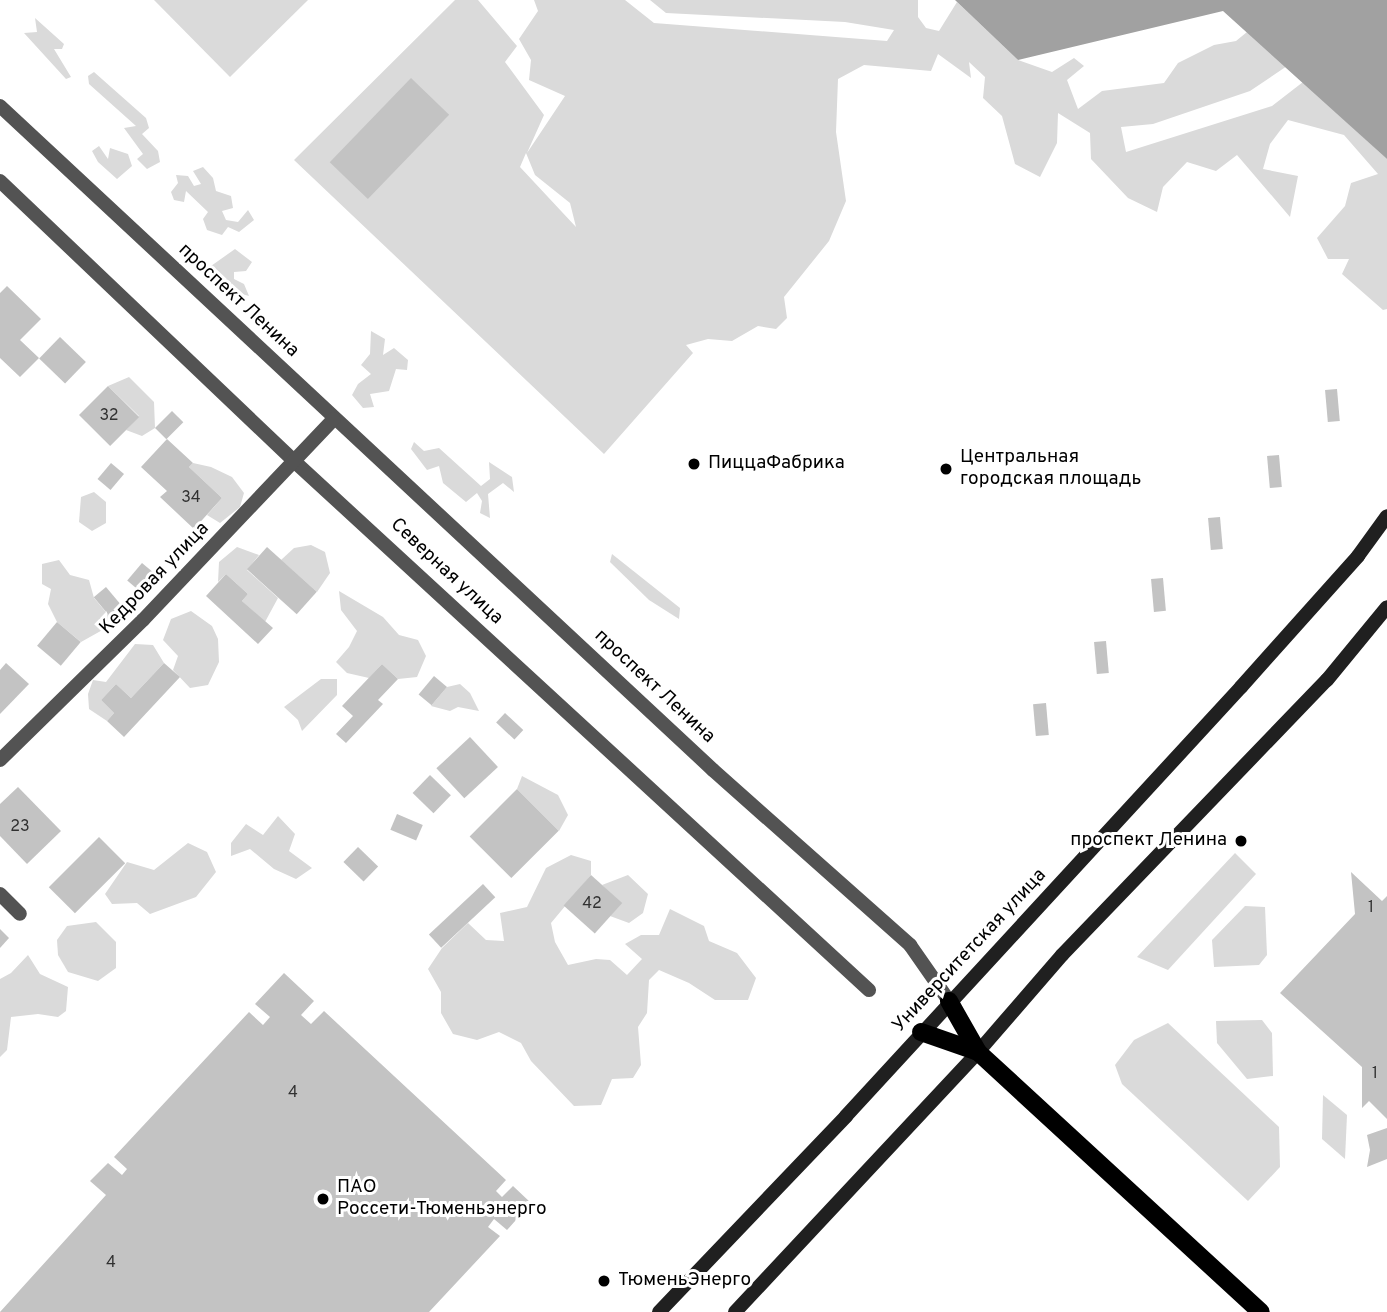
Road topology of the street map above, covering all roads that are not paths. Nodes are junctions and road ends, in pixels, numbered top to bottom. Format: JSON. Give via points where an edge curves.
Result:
{"nodes":[{"id":1,"x":0,"y":106,"type":"edge"},
{"id":2,"x":0,"y":181,"type":"edge"},
{"id":3,"x":334,"y":419,"type":"junction"},
{"id":4,"x":295,"y":462,"type":"junction"},
{"id":5,"x":1387,"y":516,"type":"edge"},
{"id":6,"x":1387,"y":607,"type":"edge"},
{"id":7,"x":0,"y":761,"type":"edge"},
{"id":8,"x":0,"y":894,"type":"edge"},
{"id":9,"x":20,"y":914,"type":"dead end"},
{"id":10,"x":869,"y":990,"type":"dead end"},
{"id":11,"x":949,"y":1001,"type":"junction"},
{"id":12,"x":921,"y":1032,"type":"junction"},
{"id":13,"x":978,"y":1052,"type":"junction"},
{"id":14,"x":659,"y":1312,"type":"edge"},
{"id":15,"x":735,"y":1312,"type":"edge"},
{"id":16,"x":1261,"y":1312,"type":"edge"}],
"edges":[{"from":1,"to":3,"type":"street","name":"проспект Ленина"},
{"from":2,"to":4,"type":"street","name":"Северная улица"},
{"from":3,"to":4,"type":"street","name":"Кедровая улица"},
{"from":3,"to":11,"type":"street","name":"проспект Ленина","via":[[713,770],[910,945]]},
{"from":4,"to":7,"type":"street","name":"Кедровая улица"},
{"from":4,"to":10,"type":"street","name":"Северная улица"},
{"from":5,"to":11,"type":"main road","name":"Университетская улица","via":[[1358,556],[1241,687]]},
{"from":6,"to":13,"type":"main road","via":[[1328,680],[1062,955]]},
{"from":8,"to":9,"type":"street"},
{"from":11,"to":12,"type":"main road","name":"Университетская улица"},
{"from":11,"to":13,"type":"main road","name":"проспект Ленина"},
{"from":12,"to":13,"type":"main road"},
{"from":12,"to":14,"type":"main road","name":"Университетская улица"},
{"from":13,"to":15,"type":"main road"},
{"from":13,"to":16,"type":"main road","name":"проспект Ленина"}]}
